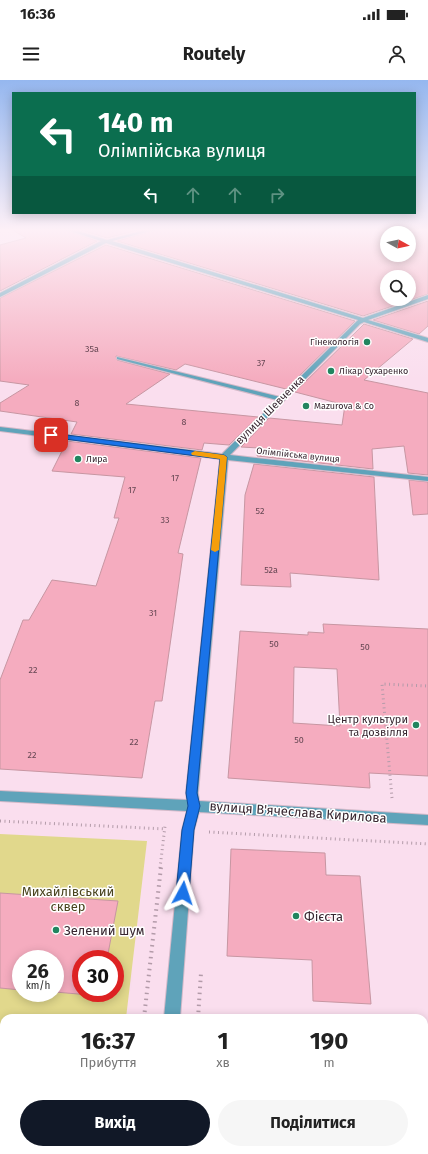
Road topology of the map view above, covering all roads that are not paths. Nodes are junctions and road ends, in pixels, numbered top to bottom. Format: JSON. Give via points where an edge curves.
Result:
{"nodes":[{"id":1,"x":33,"y":279,"type":"edge"},
{"id":2,"x":228,"y":279,"type":"edge"},
{"id":3,"x":0,"y":296,"type":"edge"},
{"id":4,"x":428,"y":297,"type":"edge"},
{"id":5,"x":364,"y":320,"type":"junction"},
{"id":6,"x":428,"y":340,"type":"edge"},
{"id":7,"x":119,"y":358,"type":"dead end"},
{"id":8,"x":281,"y":399,"type":"junction"},
{"id":9,"x":0,"y":429,"type":"edge"},
{"id":10,"x":224,"y":457,"type":"junction"},
{"id":11,"x":428,"y":480,"type":"edge"},
{"id":12,"x":0,"y":796,"type":"edge"},
{"id":13,"x":194,"y":806,"type":"junction"},
{"id":14,"x":428,"y":820,"type":"edge"},
{"id":15,"x":172,"y":1014,"type":"edge"}],
"edges":[{"from":1,"to":3,"type":"street"},
{"from":2,"to":5,"type":"street"},
{"from":4,"to":5,"type":"street","name":"вулиця Шевченка"},
{"from":5,"to":6,"type":"street"},
{"from":5,"to":8,"type":"street","name":"вулиця Шевченка"},
{"from":7,"to":8,"type":"street"},
{"from":8,"to":10,"type":"street","name":"вулиця Шевченка"},
{"from":9,"to":10,"type":"street","name":"Олімпійська вулиця"},
{"from":10,"to":11,"type":"street","name":"Олімпійська вулиця"},
{"from":10,"to":13,"type":"street","via":[[192,793]]},
{"from":12,"to":13,"type":"street","name":"вулиця В'ячеслава Кирилова"},
{"from":13,"to":14,"type":"street","name":"вулиця В'ячеслава Кирилова"},
{"from":13,"to":15,"type":"street","via":[[188,830]]}]}
